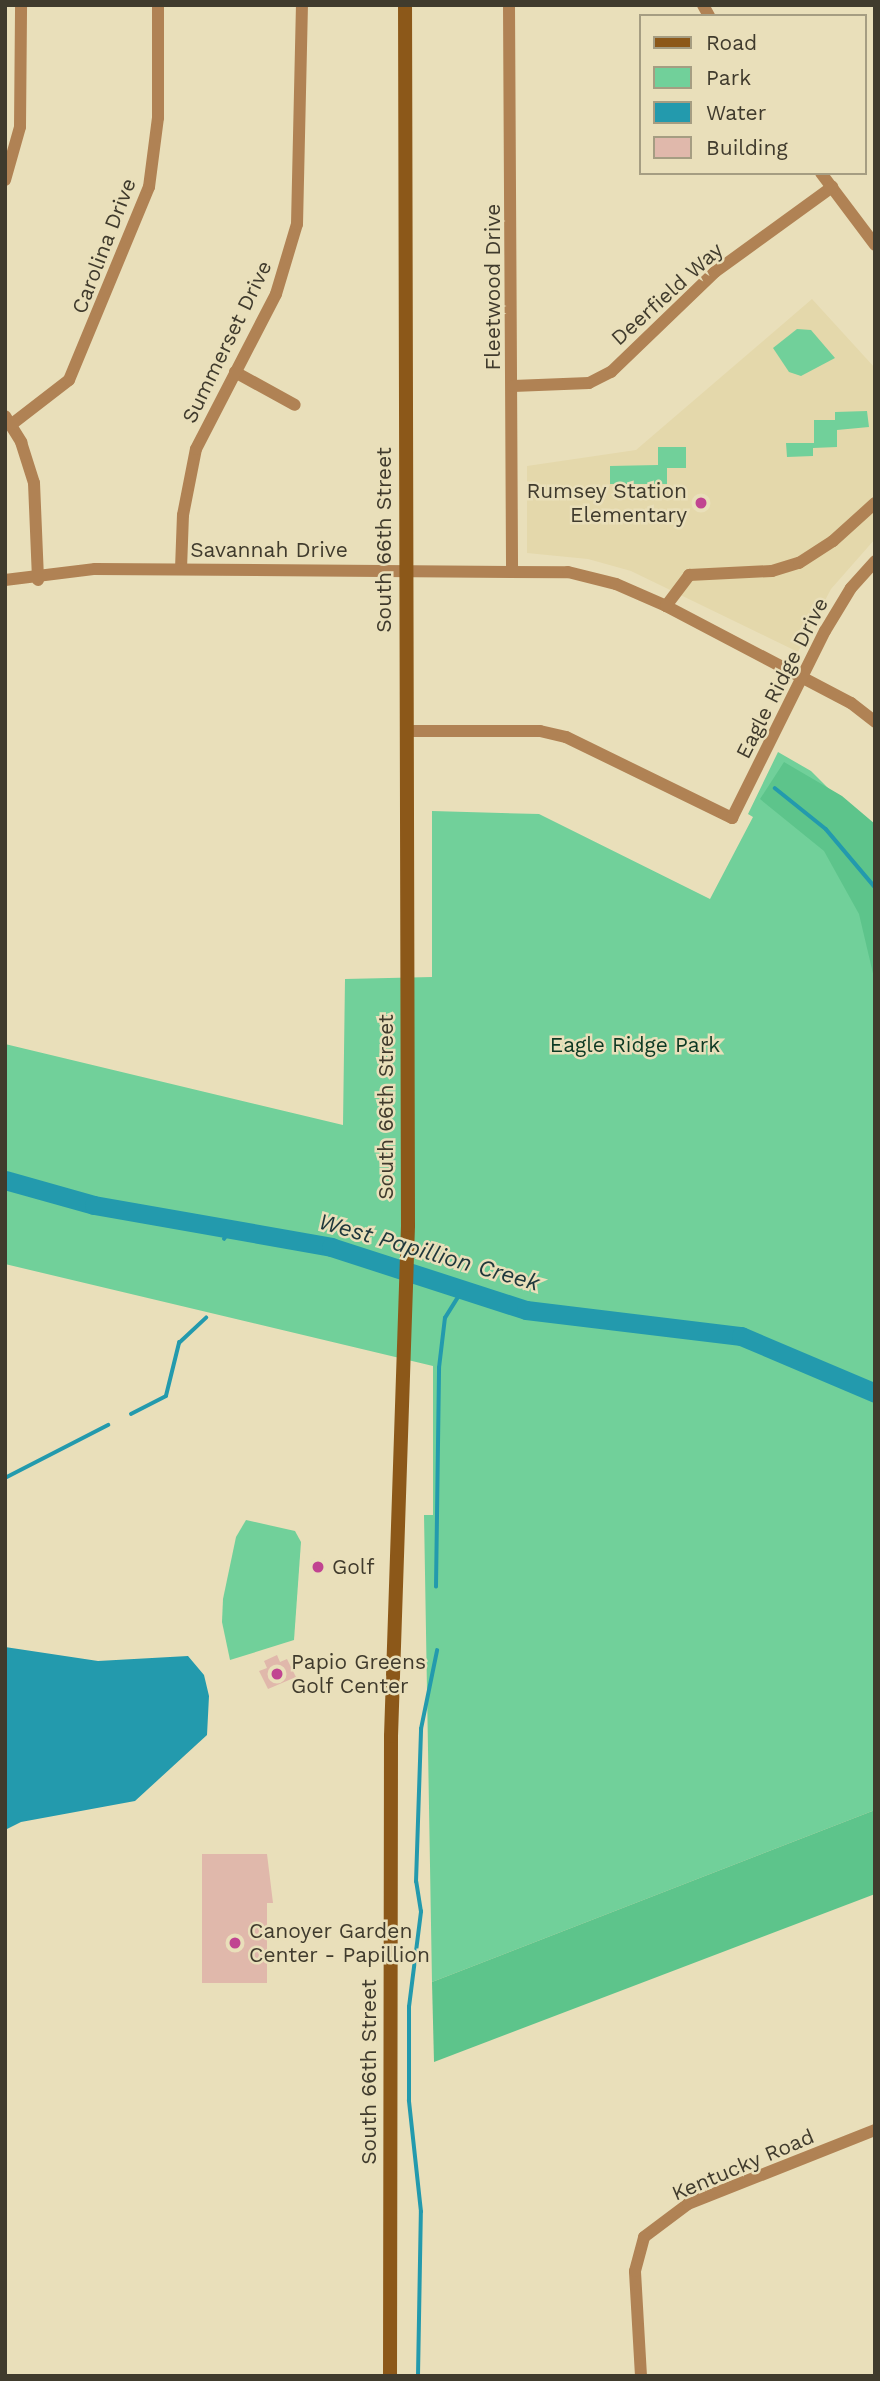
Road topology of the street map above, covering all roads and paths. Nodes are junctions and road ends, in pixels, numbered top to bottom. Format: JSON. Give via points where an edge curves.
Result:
{"nodes":[{"id":1,"x":21,"y":5,"type":"edge"},
{"id":2,"x":158,"y":5,"type":"edge"},
{"id":3,"x":302,"y":5,"type":"edge"},
{"id":4,"x":405,"y":5,"type":"edge"},
{"id":5,"x":509,"y":5,"type":"edge"},
{"id":6,"x":823,"y":175,"type":"edge"},
{"id":7,"x":5,"y":180,"type":"edge"},
{"id":8,"x":832,"y":187,"type":"junction"},
{"id":9,"x":875,"y":245,"type":"edge"},
{"id":10,"x":234,"y":372,"type":"junction"},
{"id":11,"x":513,"y":386,"type":"junction"},
{"id":12,"x":295,"y":405,"type":"dead end"},
{"id":13,"x":8,"y":420,"type":"edge"},
{"id":14,"x":875,"y":503,"type":"edge"},
{"id":15,"x":875,"y":561,"type":"edge"},
{"id":16,"x":512,"y":568,"type":"junction"},
{"id":17,"x":181,"y":569,"type":"junction"},
{"id":18,"x":404,"y":569,"type":"junction"},
{"id":19,"x":5,"y":580,"type":"edge"},
{"id":20,"x":37,"y":580,"type":"junction"},
{"id":21,"x":666,"y":606,"type":"junction"},
{"id":22,"x":803,"y":677,"type":"junction"},
{"id":23,"x":875,"y":722,"type":"edge"},
{"id":24,"x":407,"y":731,"type":"junction"},
{"id":25,"x":875,"y":2130,"type":"edge"},
{"id":26,"x":390,"y":2376,"type":"edge"},
{"id":27,"x":641,"y":2376,"type":"edge"}],
"edges":[{"from":1,"to":7,"type":"street","via":[[20,127]]},
{"from":2,"to":13,"type":"street","name":"Carolina Drive","via":[[158,118],[149,187],[69,380]]},
{"from":3,"to":10,"type":"street","name":"Summerset Drive","via":[[297,224],[276,294]]},
{"from":4,"to":18,"type":"street","name":"South 66th Street"},
{"from":5,"to":11,"type":"street","name":"Fleetwood Drive"},
{"from":6,"to":8,"type":"street"},
{"from":8,"to":9,"type":"street"},
{"from":8,"to":11,"type":"street","name":"Deerfield Way","via":[[715,272],[611,372],[589,383]]},
{"from":10,"to":12,"type":"street"},
{"from":10,"to":17,"type":"street","name":"Summerset Drive","via":[[196,449],[184,505]]},
{"from":11,"to":16,"type":"street","name":"Fleetwood Drive"},
{"from":13,"to":20,"type":"street","via":[[34,484]]},
{"from":14,"to":21,"type":"street","via":[[833,541],[799,563],[772,571],[688,575]]},
{"from":15,"to":22,"type":"street","name":"Eagle Ridge Drive","via":[[850,588]]},
{"from":16,"to":18,"type":"street","name":"Savannah Drive"},
{"from":16,"to":21,"type":"street","name":"Savannah Drive","via":[[568,572],[616,584]]},
{"from":17,"to":18,"type":"street","name":"Savannah Drive"},
{"from":17,"to":20,"type":"street","name":"Savannah Drive","via":[[95,569]]},
{"from":18,"to":24,"type":"street","name":"South 66th Street"},
{"from":19,"to":20,"type":"street","name":"Savannah Drive"},
{"from":21,"to":22,"type":"street","name":"Savannah Drive"},
{"from":22,"to":23,"type":"street","name":"Savannah Drive"},
{"from":22,"to":24,"type":"street","name":"Eagle Ridge Drive","via":[[732,818],[566,737],[540,731]]},
{"from":24,"to":26,"type":"street","name":"South 66th Street","via":[[408,1225],[391,1736]]},
{"from":25,"to":27,"type":"street","name":"Kentucky Road","via":[[688,2204],[644,2237],[634,2283]]}]}
